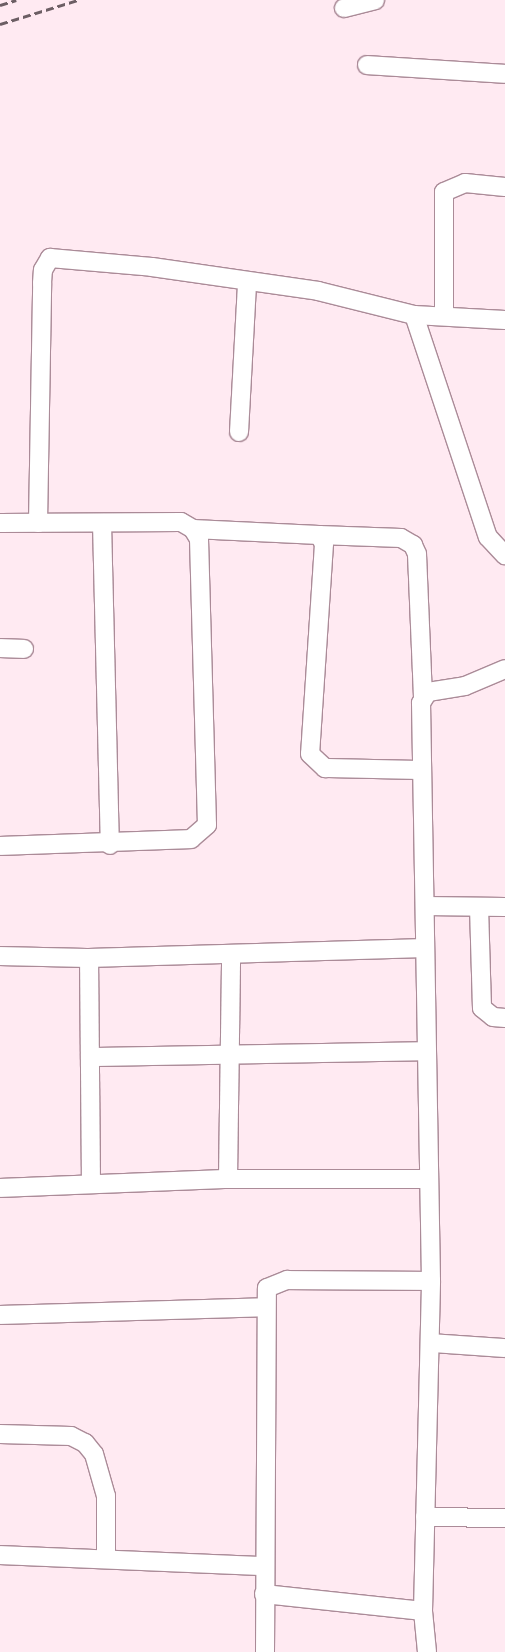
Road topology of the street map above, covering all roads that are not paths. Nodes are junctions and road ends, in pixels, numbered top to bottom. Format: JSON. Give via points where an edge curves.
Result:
{"nodes":[{"id":1,"x":375,"y":0,"type":"edge"},
{"id":2,"x":344,"y":8,"type":"dead end"},
{"id":3,"x":367,"y":64,"type":"dead end"},
{"id":4,"x":505,"y":74,"type":"edge"},
{"id":5,"x":505,"y":187,"type":"edge"},
{"id":6,"x":247,"y":283,"type":"junction"},
{"id":7,"x":414,"y":315,"type":"junction"},
{"id":8,"x":444,"y":316,"type":"junction"},
{"id":9,"x":505,"y":320,"type":"edge"},
{"id":10,"x":239,"y":432,"type":"dead end"},
{"id":11,"x":0,"y":523,"type":"edge"},
{"id":12,"x":38,"y":523,"type":"junction"},
{"id":13,"x":102,"y":523,"type":"junction"},
{"id":14,"x":193,"y":529,"type":"junction"},
{"id":15,"x":319,"y":535,"type":"junction"},
{"id":16,"x":505,"y":555,"type":"edge"},
{"id":17,"x":0,"y":648,"type":"edge"},
{"id":18,"x":24,"y":649,"type":"dead end"},
{"id":19,"x":505,"y":669,"type":"edge"},
{"id":20,"x":423,"y":697,"type":"junction"},
{"id":21,"x":422,"y":770,"type":"junction"},
{"id":22,"x":110,"y":845,"type":"junction"},
{"id":23,"x":0,"y":846,"type":"edge"},
{"id":24,"x":425,"y":906,"type":"junction"},
{"id":25,"x":479,"y":907,"type":"junction"},
{"id":26,"x":505,"y":907,"type":"edge"},
{"id":27,"x":425,"y":948,"type":"junction"},
{"id":28,"x":0,"y":956,"type":"edge"},
{"id":29,"x":231,"y":956,"type":"junction"},
{"id":30,"x":89,"y":958,"type":"junction"},
{"id":31,"x":505,"y":1018,"type":"edge"},
{"id":32,"x":427,"y":1051,"type":"junction"},
{"id":33,"x":230,"y":1055,"type":"junction"},
{"id":34,"x":90,"y":1057,"type":"junction"},
{"id":35,"x":429,"y":1179,"type":"junction"},
{"id":36,"x":228,"y":1180,"type":"junction"},
{"id":37,"x":91,"y":1184,"type":"junction"},
{"id":38,"x":0,"y":1188,"type":"edge"},
{"id":39,"x":431,"y":1281,"type":"junction"},
{"id":40,"x":264,"y":1306,"type":"junction"},
{"id":41,"x":0,"y":1315,"type":"edge"},
{"id":42,"x":431,"y":1343,"type":"junction"},
{"id":43,"x":505,"y":1348,"type":"edge"},
{"id":44,"x":0,"y":1434,"type":"edge"},
{"id":45,"x":425,"y":1517,"type":"junction"},
{"id":46,"x":505,"y":1518,"type":"edge"},
{"id":47,"x":0,"y":1555,"type":"edge"},
{"id":48,"x":106,"y":1558,"type":"junction"},
{"id":49,"x":263,"y":1566,"type":"junction"},
{"id":50,"x":264,"y":1594,"type":"junction"},
{"id":51,"x":423,"y":1611,"type":"junction"},
{"id":52,"x":265,"y":1652,"type":"edge"},
{"id":53,"x":427,"y":1652,"type":"edge"}],
"edges":[{"from":1,"to":2,"type":"street"},
{"from":3,"to":4,"type":"street"},
{"from":5,"to":8,"type":"street","via":[[465,184],[444,192]]},
{"from":6,"to":7,"type":"street","via":[[318,291]]},
{"from":6,"to":10,"type":"street"},
{"from":6,"to":12,"type":"street","via":[[152,266],[54,257],[48,261],[42,283]]},
{"from":7,"to":8,"type":"street"},
{"from":7,"to":16,"type":"street","via":[[488,537]]},
{"from":8,"to":9,"type":"street"},
{"from":11,"to":12,"type":"street"},
{"from":12,"to":13,"type":"street"},
{"from":13,"to":14,"type":"street","via":[[181,522]]},
{"from":13,"to":22,"type":"street"},
{"from":14,"to":15,"type":"street"},
{"from":14,"to":22,"type":"street","via":[[199,539],[207,825],[190,839]]},
{"from":15,"to":20,"type":"street","via":[[401,538],[413,545],[417,554]]},
{"from":15,"to":21,"type":"street","via":[[324,544],[310,754],[325,768]]},
{"from":17,"to":18,"type":"street"},
{"from":19,"to":20,"type":"street","via":[[465,686],[434,690]]},
{"from":20,"to":21,"type":"street"},
{"from":21,"to":24,"type":"street"},
{"from":22,"to":23,"type":"street"},
{"from":24,"to":25,"type":"street"},
{"from":24,"to":27,"type":"street"},
{"from":25,"to":26,"type":"street"},
{"from":25,"to":31,"type":"street","via":[[482,1008],[493,1017]]},
{"from":27,"to":29,"type":"street"},
{"from":27,"to":32,"type":"street"},
{"from":28,"to":30,"type":"street"},
{"from":29,"to":30,"type":"street"},
{"from":29,"to":33,"type":"street"},
{"from":30,"to":34,"type":"street"},
{"from":32,"to":33,"type":"street"},
{"from":32,"to":35,"type":"street"},
{"from":33,"to":34,"type":"street"},
{"from":33,"to":36,"type":"street"},
{"from":34,"to":37,"type":"street"},
{"from":35,"to":36,"type":"street"},
{"from":35,"to":39,"type":"street"},
{"from":36,"to":37,"type":"street"},
{"from":37,"to":38,"type":"street"},
{"from":39,"to":40,"type":"street","via":[[278,1281],[267,1288]]},
{"from":39,"to":42,"type":"street"},
{"from":40,"to":41,"type":"street"},
{"from":40,"to":49,"type":"street"},
{"from":42,"to":43,"type":"street"},
{"from":42,"to":45,"type":"street"},
{"from":44,"to":48,"type":"street","via":[[71,1436],[85,1443],[94,1454],[106,1496]]},
{"from":45,"to":46,"type":"street"},
{"from":45,"to":51,"type":"street"},
{"from":47,"to":48,"type":"street"},
{"from":48,"to":49,"type":"street"},
{"from":49,"to":50,"type":"street"},
{"from":50,"to":51,"type":"street"},
{"from":50,"to":52,"type":"street"},
{"from":51,"to":53,"type":"street"}]}
